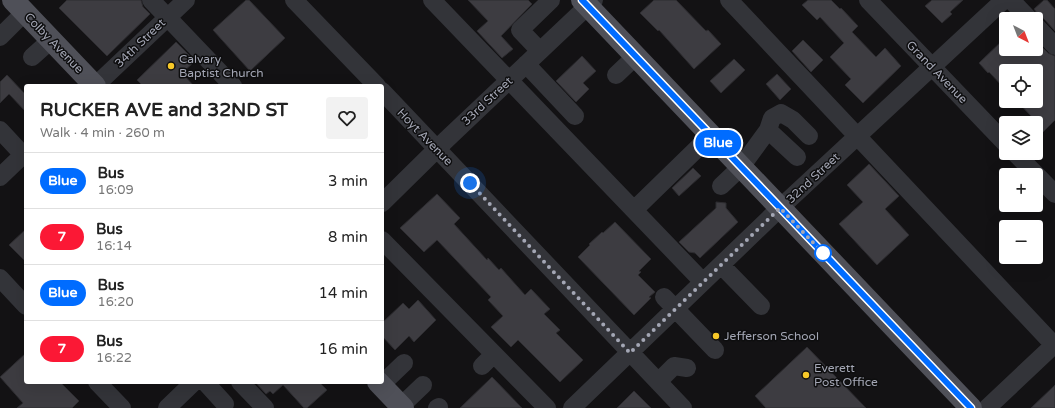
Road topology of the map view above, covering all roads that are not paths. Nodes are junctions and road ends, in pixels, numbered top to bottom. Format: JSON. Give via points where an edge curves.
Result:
{"nodes":[{"id":1,"x":151,"y":0,"type":"edge"},
{"id":2,"x":186,"y":0,"type":"edge"},
{"id":3,"x":294,"y":0,"type":"edge"},
{"id":4,"x":432,"y":0,"type":"edge"},
{"id":5,"x":551,"y":0,"type":"edge"},
{"id":6,"x":730,"y":0,"type":"edge"},
{"id":7,"x":868,"y":0,"type":"edge"},
{"id":8,"x":1004,"y":0,"type":"edge"},
{"id":9,"x":1011,"y":0,"type":"edge"},
{"id":10,"x":588,"y":2,"type":"edge"},
{"id":11,"x":19,"y":6,"type":"edge"},
{"id":12,"x":1022,"y":12,"type":"edge"},
{"id":13,"x":167,"y":17,"type":"junction"},
{"id":14,"x":1043,"y":33,"type":"edge"},
{"id":15,"x":0,"y":37,"type":"edge"},
{"id":16,"x":52,"y":40,"type":"junction"},
{"id":17,"x":1055,"y":46,"type":"edge"},
{"id":18,"x":540,"y":51,"type":"junction"},
{"id":19,"x":636,"y":56,"type":"junction"},
{"id":20,"x":32,"y":57,"type":"dead end"},
{"id":21,"x":526,"y":64,"type":"junction"},
{"id":22,"x":931,"y":67,"type":"junction"},
{"id":23,"x":616,"y":75,"type":"dead end"},
{"id":24,"x":509,"y":81,"type":"junction"},
{"id":25,"x":93,"y":84,"type":"edge"},
{"id":26,"x":97,"y":84,"type":"edge"},
{"id":27,"x":232,"y":84,"type":"edge"},
{"id":28,"x":375,"y":84,"type":"edge"},
{"id":29,"x":384,"y":93,"type":"edge"},
{"id":30,"x":575,"y":116,"type":"dead end"},
{"id":31,"x":0,"y":130,"type":"edge"},
{"id":32,"x":768,"y":130,"type":"junction"},
{"id":33,"x":711,"y":136,"type":"junction"},
{"id":34,"x":809,"y":136,"type":"dead end"},
{"id":35,"x":858,"y":136,"type":"junction"},
{"id":36,"x":999,"y":137,"type":"edge"},
{"id":37,"x":437,"y":149,"type":"junction"},
{"id":38,"x":24,"y":154,"type":"edge"},
{"id":39,"x":24,"y":156,"type":"edge"},
{"id":40,"x":797,"y":157,"type":"dead end"},
{"id":41,"x":1022,"y":160,"type":"edge"},
{"id":42,"x":741,"y":167,"type":"junction"},
{"id":43,"x":0,"y":177,"type":"edge"},
{"id":44,"x":721,"y":186,"type":"dead end"},
{"id":45,"x":1055,"y":194,"type":"edge"},
{"id":46,"x":384,"y":201,"type":"edge"},
{"id":47,"x":780,"y":208,"type":"junction"},
{"id":48,"x":634,"y":210,"type":"junction"},
{"id":49,"x":384,"y":242,"type":"edge"},
{"id":50,"x":721,"y":265,"type":"junction"},
{"id":51,"x":0,"y":278,"type":"edge"},
{"id":52,"x":703,"y":282,"type":"junction"},
{"id":53,"x":669,"y":303,"type":"junction"},
{"id":54,"x":24,"y":304,"type":"edge"},
{"id":55,"x":761,"y":306,"type":"dead end"},
{"id":56,"x":1054,"y":344,"type":"edge"},
{"id":57,"x":715,"y":350,"type":"dead end"},
{"id":58,"x":630,"y":353,"type":"junction"},
{"id":59,"x":404,"y":363,"type":"dead end"},
{"id":60,"x":687,"y":368,"type":"dead end"},
{"id":61,"x":384,"y":380,"type":"edge"},
{"id":62,"x":658,"y":382,"type":"junction"},
{"id":63,"x":99,"y":384,"type":"edge"},
{"id":64,"x":192,"y":384,"type":"edge"},
{"id":65,"x":207,"y":384,"type":"edge"},
{"id":66,"x":242,"y":384,"type":"edge"},
{"id":67,"x":380,"y":384,"type":"edge"},
{"id":68,"x":423,"y":385,"type":"dead end"},
{"id":69,"x":225,"y":404,"type":"dead end"},
{"id":70,"x":118,"y":407,"type":"edge"},
{"id":71,"x":402,"y":407,"type":"edge"},
{"id":72,"x":575,"y":407,"type":"edge"},
{"id":73,"x":167,"y":408,"type":"edge"},
{"id":74,"x":264,"y":408,"type":"edge"},
{"id":75,"x":547,"y":408,"type":"edge"},
{"id":76,"x":683,"y":408,"type":"edge"},
{"id":77,"x":971,"y":408,"type":"edge"},
{"id":78,"x":987,"y":408,"type":"edge"}],
"edges":[{"from":1,"to":13,"type":"street"},
{"from":2,"to":13,"type":"street","name":"34th Street"},
{"from":3,"to":28,"type":"street"},
{"from":4,"to":24,"type":"street"},
{"from":5,"to":18,"type":"street","via":[[520,30]]},
{"from":6,"to":35,"type":"street"},
{"from":7,"to":22,"type":"street","name":"Grand Avenue"},
{"from":8,"to":22,"type":"street","name":"32nd Street"},
{"from":9,"to":12,"type":"street"},
{"from":10,"to":18,"type":"street","name":"33rd Street"},
{"from":10,"to":19,"type":"main road"},
{"from":11,"to":15,"type":"street"},
{"from":11,"to":16,"type":"main road","name":"Colby Avenue"},
{"from":13,"to":26,"type":"street","name":"34th Street"},
{"from":13,"to":27,"type":"street"},
{"from":14,"to":17,"type":"street"},
{"from":16,"to":20,"type":"street"},
{"from":16,"to":25,"type":"main road","name":"Colby Avenue"},
{"from":18,"to":21,"type":"street","name":"33rd Street"},
{"from":19,"to":23,"type":"street"},
{"from":19,"to":33,"type":"main road"},
{"from":21,"to":24,"type":"street","name":"33rd Street"},
{"from":21,"to":30,"type":"street"},
{"from":22,"to":35,"type":"street","name":"32nd Street"},
{"from":22,"to":36,"type":"street","name":"Grand Avenue"},
{"from":24,"to":37,"type":"street","name":"33rd Street"},
{"from":24,"to":48,"type":"street"},
{"from":29,"to":37,"type":"street","name":"Hoyt Avenue"},
{"from":31,"to":38,"type":"street"},
{"from":32,"to":34,"type":"street","via":[[772,118],[781,113],[793,120]]},
{"from":32,"to":40,"type":"street"},
{"from":32,"to":42,"type":"street"},
{"from":33,"to":42,"type":"main road"},
{"from":33,"to":48,"type":"street"},
{"from":35,"to":47,"type":"street","name":"32nd Street"},
{"from":35,"to":56,"type":"street"},
{"from":37,"to":46,"type":"street","name":"33rd Street"},
{"from":37,"to":58,"type":"street","name":"Hoyt Avenue"},
{"from":39,"to":43,"type":"street"},
{"from":41,"to":45,"type":"street"},
{"from":42,"to":44,"type":"street"},
{"from":42,"to":47,"type":"main road"},
{"from":47,"to":50,"type":"street","name":"32nd Street"},
{"from":47,"to":77,"type":"main road"},
{"from":48,"to":52,"type":"street"},
{"from":49,"to":75,"type":"street","via":[[488,360]]},
{"from":50,"to":52,"type":"street","name":"32nd Street"},
{"from":50,"to":55,"type":"street"},
{"from":51,"to":54,"type":"street"},
{"from":52,"to":53,"type":"street","name":"32nd Street"},
{"from":53,"to":57,"type":"street"},
{"from":53,"to":58,"type":"street","name":"32nd Street"},
{"from":56,"to":78,"type":"street"},
{"from":58,"to":62,"type":"street","name":"Hoyt Avenue"},
{"from":58,"to":72,"type":"street","name":"32nd Street"},
{"from":59,"to":61,"type":"street"},
{"from":60,"to":62,"type":"street","via":[[674,366]]},
{"from":62,"to":76,"type":"street","name":"Hoyt Avenue"},
{"from":63,"to":70,"type":"street"},
{"from":64,"to":73,"type":"street"},
{"from":65,"to":69,"type":"street"},
{"from":66,"to":74,"type":"street"},
{"from":67,"to":71,"type":"main road"},
{"from":68,"to":71,"type":"street"}]}
